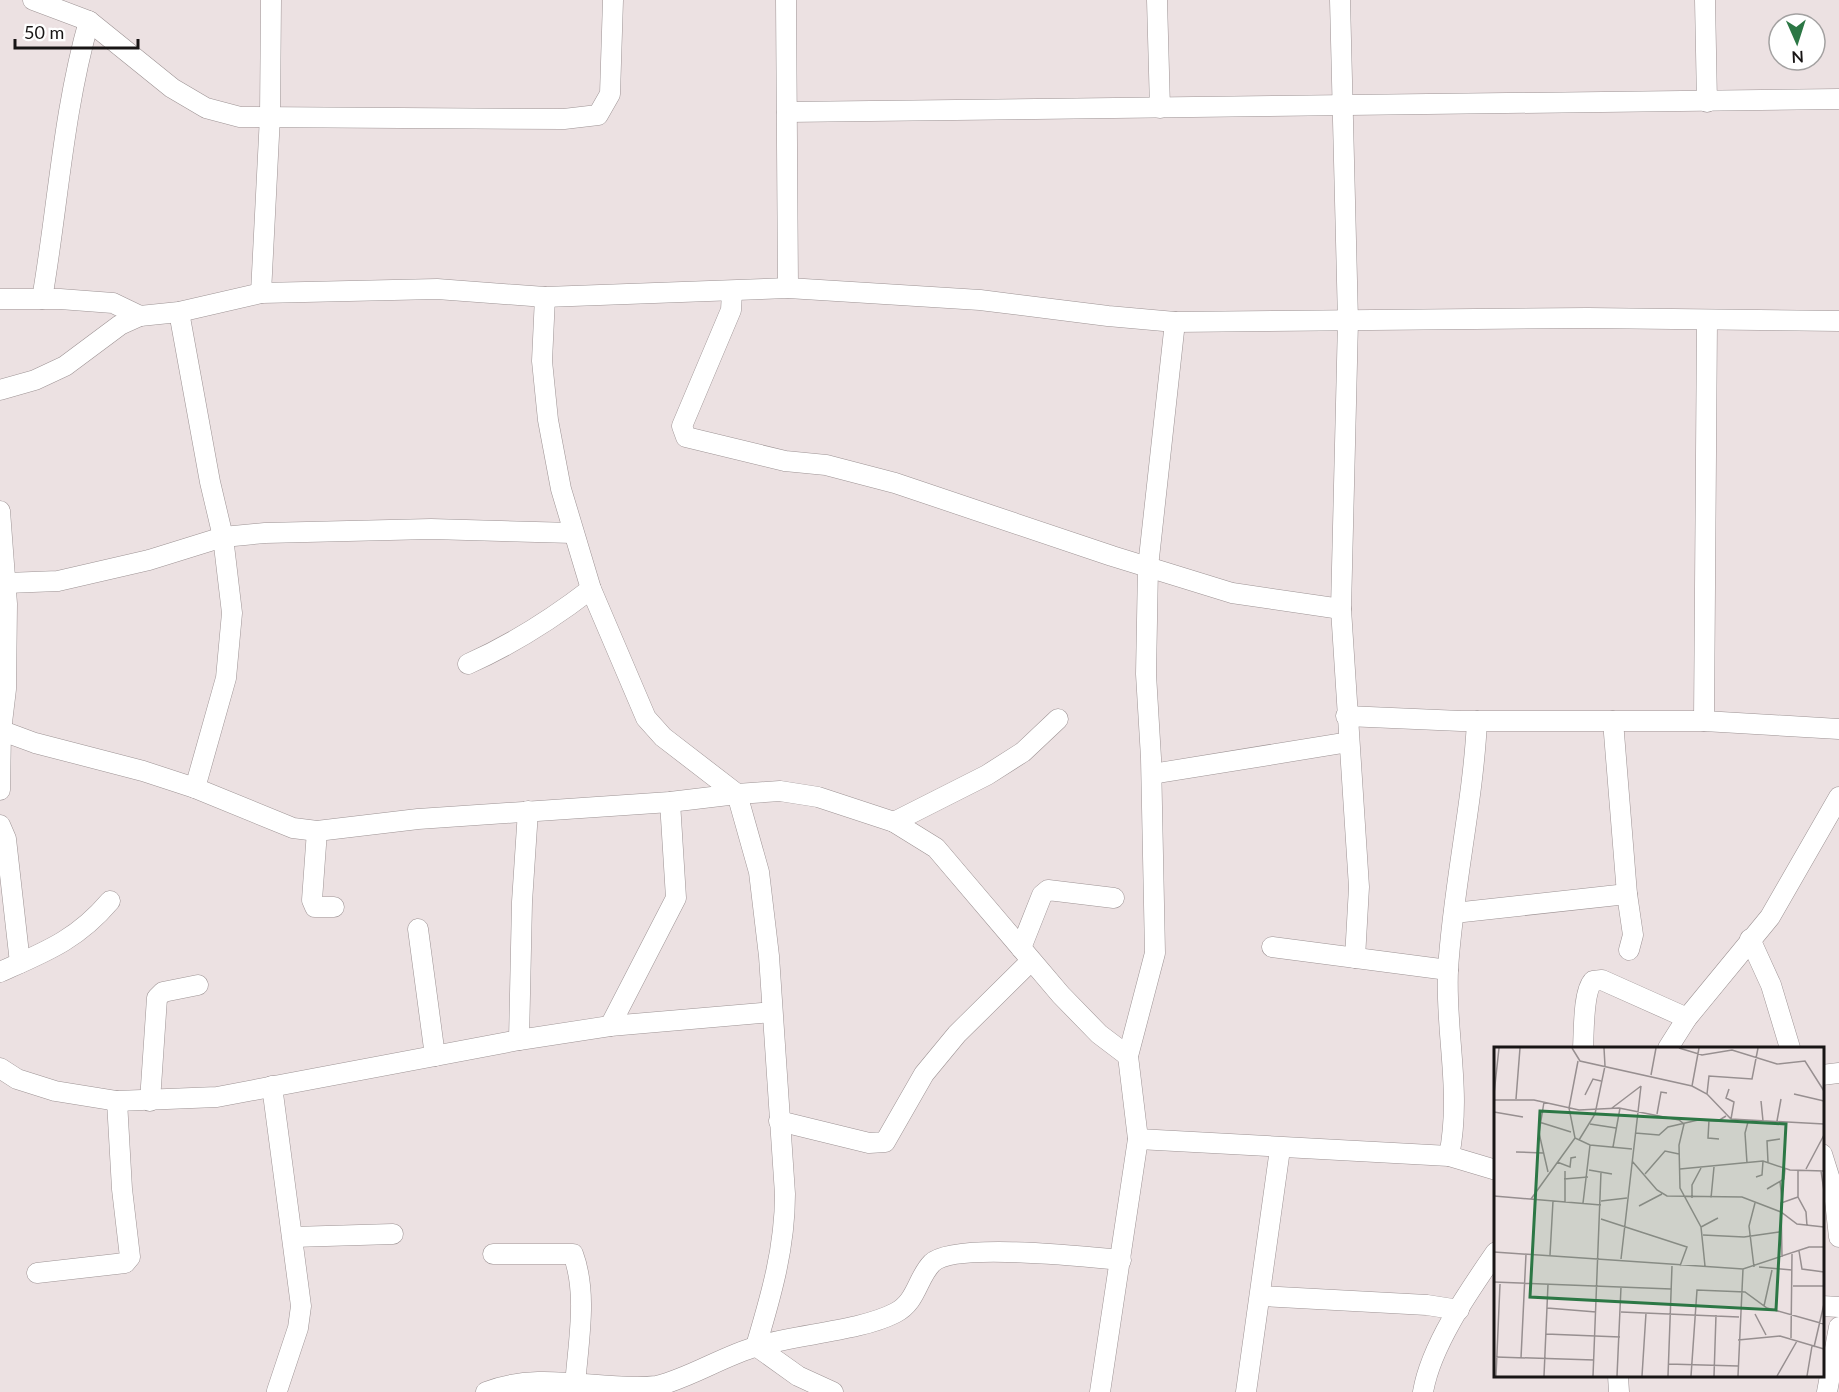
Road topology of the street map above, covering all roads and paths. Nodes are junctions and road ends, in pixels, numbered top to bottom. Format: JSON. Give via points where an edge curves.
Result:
{"nodes":[{"id":1,"x":33,"y":0,"type":"edge"},
{"id":2,"x":271,"y":0,"type":"edge"},
{"id":3,"x":613,"y":0,"type":"edge"},
{"id":4,"x":786,"y":0,"type":"edge"},
{"id":5,"x":1157,"y":0,"type":"edge"},
{"id":6,"x":1340,"y":0,"type":"edge"},
{"id":7,"x":1705,"y":0,"type":"edge"},
{"id":8,"x":89,"y":21,"type":"junction"},
{"id":9,"x":1839,"y":99,"type":"edge"},
{"id":10,"x":1707,"y":102,"type":"junction"},
{"id":11,"x":1341,"y":104,"type":"junction"},
{"id":12,"x":1160,"y":108,"type":"junction"},
{"id":13,"x":787,"y":112,"type":"junction"},
{"id":14,"x":270,"y":116,"type":"junction"},
{"id":15,"x":788,"y":288,"type":"junction"},
{"id":16,"x":732,"y":292,"type":"junction"},
{"id":17,"x":261,"y":293,"type":"junction"},
{"id":18,"x":545,"y":297,"type":"junction"},
{"id":19,"x":0,"y":299,"type":"edge"},
{"id":20,"x":42,"y":299,"type":"junction"},
{"id":21,"x":179,"y":312,"type":"junction"},
{"id":22,"x":140,"y":316,"type":"junction"},
{"id":23,"x":1707,"y":320,"type":"junction"},
{"id":24,"x":1348,"y":321,"type":"junction"},
{"id":25,"x":1839,"y":321,"type":"edge"},
{"id":26,"x":1175,"y":322,"type":"junction"},
{"id":27,"x":0,"y":390,"type":"edge"},
{"id":28,"x":0,"y":511,"type":"edge"},
{"id":29,"x":573,"y":533,"type":"junction"},
{"id":30,"x":223,"y":537,"type":"junction"},
{"id":31,"x":1148,"y":567,"type":"junction"},
{"id":32,"x":6,"y":583,"type":"junction"},
{"id":33,"x":591,"y":589,"type":"junction"},
{"id":34,"x":1341,"y":609,"type":"junction"},
{"id":35,"x":468,"y":664,"type":"dead end"},
{"id":36,"x":1346,"y":716,"type":"junction"},
{"id":37,"x":1058,"y":720,"type":"dead end"},
{"id":38,"x":1477,"y":721,"type":"junction"},
{"id":39,"x":1613,"y":721,"type":"junction"},
{"id":40,"x":1704,"y":721,"type":"junction"},
{"id":41,"x":1839,"y":729,"type":"edge"},
{"id":42,"x":1,"y":730,"type":"edge"},
{"id":43,"x":1349,"y":742,"type":"junction"},
{"id":44,"x":1152,"y":774,"type":"junction"},
{"id":45,"x":195,"y":788,"type":"junction"},
{"id":46,"x":0,"y":790,"type":"edge"},
{"id":47,"x":738,"y":794,"type":"junction"},
{"id":48,"x":1839,"y":797,"type":"edge"},
{"id":49,"x":670,"y":802,"type":"junction"},
{"id":50,"x":528,"y":811,"type":"junction"},
{"id":51,"x":894,"y":822,"type":"junction"},
{"id":52,"x":0,"y":825,"type":"edge"},
{"id":53,"x":317,"y":831,"type":"junction"},
{"id":54,"x":1627,"y":894,"type":"junction"},
{"id":55,"x":1114,"y":898,"type":"dead end"},
{"id":56,"x":110,"y":901,"type":"dead end"},
{"id":57,"x":334,"y":907,"type":"dead end"},
{"id":58,"x":1454,"y":913,"type":"junction"},
{"id":59,"x":418,"y":929,"type":"dead end"},
{"id":60,"x":1750,"y":939,"type":"junction"},
{"id":61,"x":1272,"y":947,"type":"dead end"},
{"id":62,"x":1629,"y":950,"type":"dead end"},
{"id":63,"x":1026,"y":954,"type":"junction"},
{"id":64,"x":1355,"y":958,"type":"junction"},
{"id":65,"x":20,"y":963,"type":"junction"},
{"id":66,"x":1448,"y":970,"type":"junction"},
{"id":67,"x":0,"y":972,"type":"edge"},
{"id":68,"x":198,"y":985,"type":"dead end"},
{"id":69,"x":772,"y":1012,"type":"junction"},
{"id":70,"x":1687,"y":1018,"type":"junction"},
{"id":71,"x":610,"y":1026,"type":"junction"},
{"id":72,"x":519,"y":1040,"type":"junction"},
{"id":73,"x":1583,"y":1047,"type":"edge"},
{"id":74,"x":1669,"y":1047,"type":"edge"},
{"id":75,"x":1790,"y":1047,"type":"edge"},
{"id":76,"x":435,"y":1056,"type":"junction"},
{"id":77,"x":1128,"y":1056,"type":"junction"},
{"id":78,"x":0,"y":1068,"type":"edge"},
{"id":79,"x":1839,"y":1073,"type":"edge"},
{"id":80,"x":1824,"y":1075,"type":"edge"},
{"id":81,"x":272,"y":1086,"type":"junction"},
{"id":82,"x":117,"y":1101,"type":"junction"},
{"id":83,"x":150,"y":1101,"type":"junction"},
{"id":84,"x":779,"y":1121,"type":"junction"},
{"id":85,"x":1138,"y":1139,"type":"junction"},
{"id":86,"x":1280,"y":1149,"type":"junction"},
{"id":87,"x":1449,"y":1155,"type":"junction"},
{"id":88,"x":1824,"y":1160,"type":"edge"},
{"id":89,"x":1494,"y":1169,"type":"edge"},
{"id":90,"x":393,"y":1234,"type":"dead end"},
{"id":91,"x":1839,"y":1237,"type":"edge"},
{"id":92,"x":293,"y":1238,"type":"junction"},
{"id":93,"x":493,"y":1254,"type":"dead end"},
{"id":94,"x":1494,"y":1255,"type":"edge"},
{"id":95,"x":1121,"y":1260,"type":"junction"},
{"id":96,"x":37,"y":1273,"type":"dead end"},
{"id":97,"x":1261,"y":1296,"type":"junction"},
{"id":98,"x":1824,"y":1306,"type":"edge"},
{"id":99,"x":1839,"y":1307,"type":"edge"},
{"id":100,"x":1460,"y":1310,"type":"junction"},
{"id":101,"x":1839,"y":1327,"type":"edge"},
{"id":102,"x":756,"y":1346,"type":"junction"},
{"id":103,"x":1618,"y":1377,"type":"edge"},
{"id":104,"x":575,"y":1386,"type":"junction"},
{"id":105,"x":277,"y":1391,"type":"edge"},
{"id":106,"x":268,"y":1392,"type":"edge"},
{"id":107,"x":282,"y":1392,"type":"edge"},
{"id":108,"x":486,"y":1392,"type":"edge"},
{"id":109,"x":833,"y":1392,"type":"edge"},
{"id":110,"x":1100,"y":1392,"type":"edge"},
{"id":111,"x":1246,"y":1392,"type":"edge"},
{"id":112,"x":1424,"y":1392,"type":"edge"},
{"id":113,"x":1619,"y":1392,"type":"edge"},
{"id":114,"x":1827,"y":1392,"type":"edge"}],
"edges":[{"from":1,"to":8,"type":"street"},
{"from":2,"to":14,"type":"street"},
{"from":3,"to":14,"type":"street","via":[[610,94],[598,115],[564,119]]},
{"from":4,"to":13,"type":"street"},
{"from":5,"to":12,"type":"street"},
{"from":6,"to":11,"type":"street"},
{"from":7,"to":10,"type":"street"},
{"from":8,"to":14,"type":"street","via":[[172,88],[206,108],[240,117]]},
{"from":8,"to":20,"type":"street","via":[[71,93]]},
{"from":9,"to":10,"type":"street"},
{"from":10,"to":11,"type":"street"},
{"from":11,"to":12,"type":"street"},
{"from":11,"to":24,"type":"street"},
{"from":12,"to":13,"type":"street"},
{"from":13,"to":15,"type":"street"},
{"from":14,"to":17,"type":"street"},
{"from":15,"to":16,"type":"street"},
{"from":15,"to":26,"type":"street","via":[[980,300]]},
{"from":16,"to":18,"type":"street"},
{"from":16,"to":31,"type":"street","via":[[731,310],[682,426],[686,437],[895,483]]},
{"from":17,"to":18,"type":"street","via":[[437,289]]},
{"from":17,"to":21,"type":"street"},
{"from":18,"to":29,"type":"street","via":[[542,360],[548,420]]},
{"from":19,"to":20,"type":"street"},
{"from":20,"to":22,"type":"street","via":[[113,303]]},
{"from":21,"to":22,"type":"street"},
{"from":21,"to":30,"type":"street"},
{"from":22,"to":27,"type":"street","via":[[120,325],[65,366]]},
{"from":23,"to":24,"type":"street"},
{"from":23,"to":25,"type":"street"},
{"from":23,"to":40,"type":"street"},
{"from":24,"to":26,"type":"street"},
{"from":24,"to":34,"type":"street"},
{"from":26,"to":31,"type":"street"},
{"from":28,"to":32,"type":"street"},
{"from":29,"to":30,"type":"street","via":[[431,529]]},
{"from":29,"to":33,"type":"street"},
{"from":30,"to":32,"type":"street","via":[[96,574],[58,581]]},
{"from":30,"to":45,"type":"street","via":[[232,613],[226,678]]},
{"from":31,"to":34,"type":"street","via":[[1232,592]]},
{"from":31,"to":44,"type":"street","via":[[1146,674]]},
{"from":32,"to":42,"type":"street","via":[[6,689]]},
{"from":33,"to":35,"type":"street","via":[[507,647]]},
{"from":33,"to":47,"type":"street","via":[[646,718],[663,737]]},
{"from":34,"to":36,"type":"street"},
{"from":36,"to":38,"type":"street"},
{"from":36,"to":43,"type":"street"},
{"from":37,"to":51,"type":"street","via":[[1023,752],[987,775]]},
{"from":38,"to":39,"type":"street"},
{"from":38,"to":58,"type":"street"},
{"from":39,"to":40,"type":"street"},
{"from":39,"to":54,"type":"street"},
{"from":40,"to":41,"type":"street"},
{"from":42,"to":45,"type":"street"},
{"from":42,"to":46,"type":"street"},
{"from":43,"to":44,"type":"street"},
{"from":43,"to":64,"type":"street","via":[[1359,887]]},
{"from":44,"to":77,"type":"street","via":[[1155,953]]},
{"from":45,"to":53,"type":"street","via":[[293,828]]},
{"from":47,"to":49,"type":"street"},
{"from":47,"to":51,"type":"street","via":[[780,791],[818,796]]},
{"from":47,"to":69,"type":"street","via":[[759,872]]},
{"from":48,"to":60,"type":"street","via":[[1770,917]]},
{"from":49,"to":50,"type":"street"},
{"from":49,"to":71,"type":"street","via":[[676,898]]},
{"from":50,"to":53,"type":"street"},
{"from":50,"to":72,"type":"street"},
{"from":51,"to":63,"type":"street","via":[[936,848]]},
{"from":52,"to":65,"type":"street","via":[[6,839]]},
{"from":53,"to":57,"type":"street","via":[[312,900],[315,907]]},
{"from":54,"to":58,"type":"street"},
{"from":54,"to":62,"type":"street","via":[[1633,935]]},
{"from":55,"to":63,"type":"street","via":[[1048,890],[1042,895]]},
{"from":56,"to":65,"type":"street","via":[[96,918],[60,946]]},
{"from":58,"to":66,"type":"street"},
{"from":59,"to":76,"type":"street"},
{"from":60,"to":70,"type":"street"},
{"from":60,"to":75,"type":"street","via":[[1771,985]]},
{"from":61,"to":64,"type":"street"},
{"from":63,"to":77,"type":"street","via":[[1099,1034]]},
{"from":63,"to":84,"type":"street","via":[[924,1074],[885,1142],[869,1143]]},
{"from":64,"to":66,"type":"street"},
{"from":65,"to":67,"type":"street"},
{"from":66,"to":87,"type":"street","via":[[1455,1125]]},
{"from":68,"to":83,"type":"street","via":[[163,992],[157,998]]},
{"from":69,"to":71,"type":"street"},
{"from":69,"to":84,"type":"street"},
{"from":70,"to":73,"type":"street","via":[[1602,980],[1593,981],[1587,996]]},
{"from":70,"to":74,"type":"street"},
{"from":71,"to":72,"type":"street"},
{"from":72,"to":76,"type":"street"},
{"from":76,"to":81,"type":"street"},
{"from":77,"to":85,"type":"street"},
{"from":78,"to":82,"type":"street","via":[[17,1079],[55,1091]]},
{"from":79,"to":80,"type":"street"},
{"from":81,"to":83,"type":"street","via":[[217,1097]]},
{"from":81,"to":92,"type":"street"},
{"from":82,"to":83,"type":"street"},
{"from":82,"to":96,"type":"street","via":[[130,1257],[125,1263]]},
{"from":84,"to":102,"type":"street","via":[[785,1228]]},
{"from":85,"to":86,"type":"street"},
{"from":85,"to":95,"type":"street"},
{"from":86,"to":87,"type":"street"},
{"from":86,"to":97,"type":"street"},
{"from":87,"to":89,"type":"street"},
{"from":88,"to":91,"type":"street","via":[[1834,1192]]},
{"from":90,"to":92,"type":"street"},
{"from":92,"to":105,"type":"street","via":[[301,1306],[298,1328]]},
{"from":93,"to":104,"type":"street","via":[[573,1254],[579,1269],[580,1309]]},
{"from":94,"to":100,"type":"street"},
{"from":95,"to":102,"type":"street","via":[[1004,1253],[941,1258],[932,1263],[910,1301],[896,1313]]},
{"from":95,"to":110,"type":"street"},
{"from":97,"to":100,"type":"street"},
{"from":97,"to":111,"type":"street"},
{"from":98,"to":99,"type":"street"},
{"from":100,"to":112,"type":"street","via":[[1437,1352]]},
{"from":101,"to":114,"type":"street"},
{"from":102,"to":104,"type":"street","via":[[654,1387]]},
{"from":102,"to":109,"type":"street","via":[[798,1376]]},
{"from":103,"to":113,"type":"street"},
{"from":104,"to":108,"type":"street","via":[[520,1383]]},
{"from":105,"to":106,"type":"street"},
{"from":105,"to":107,"type":"street"}]}
